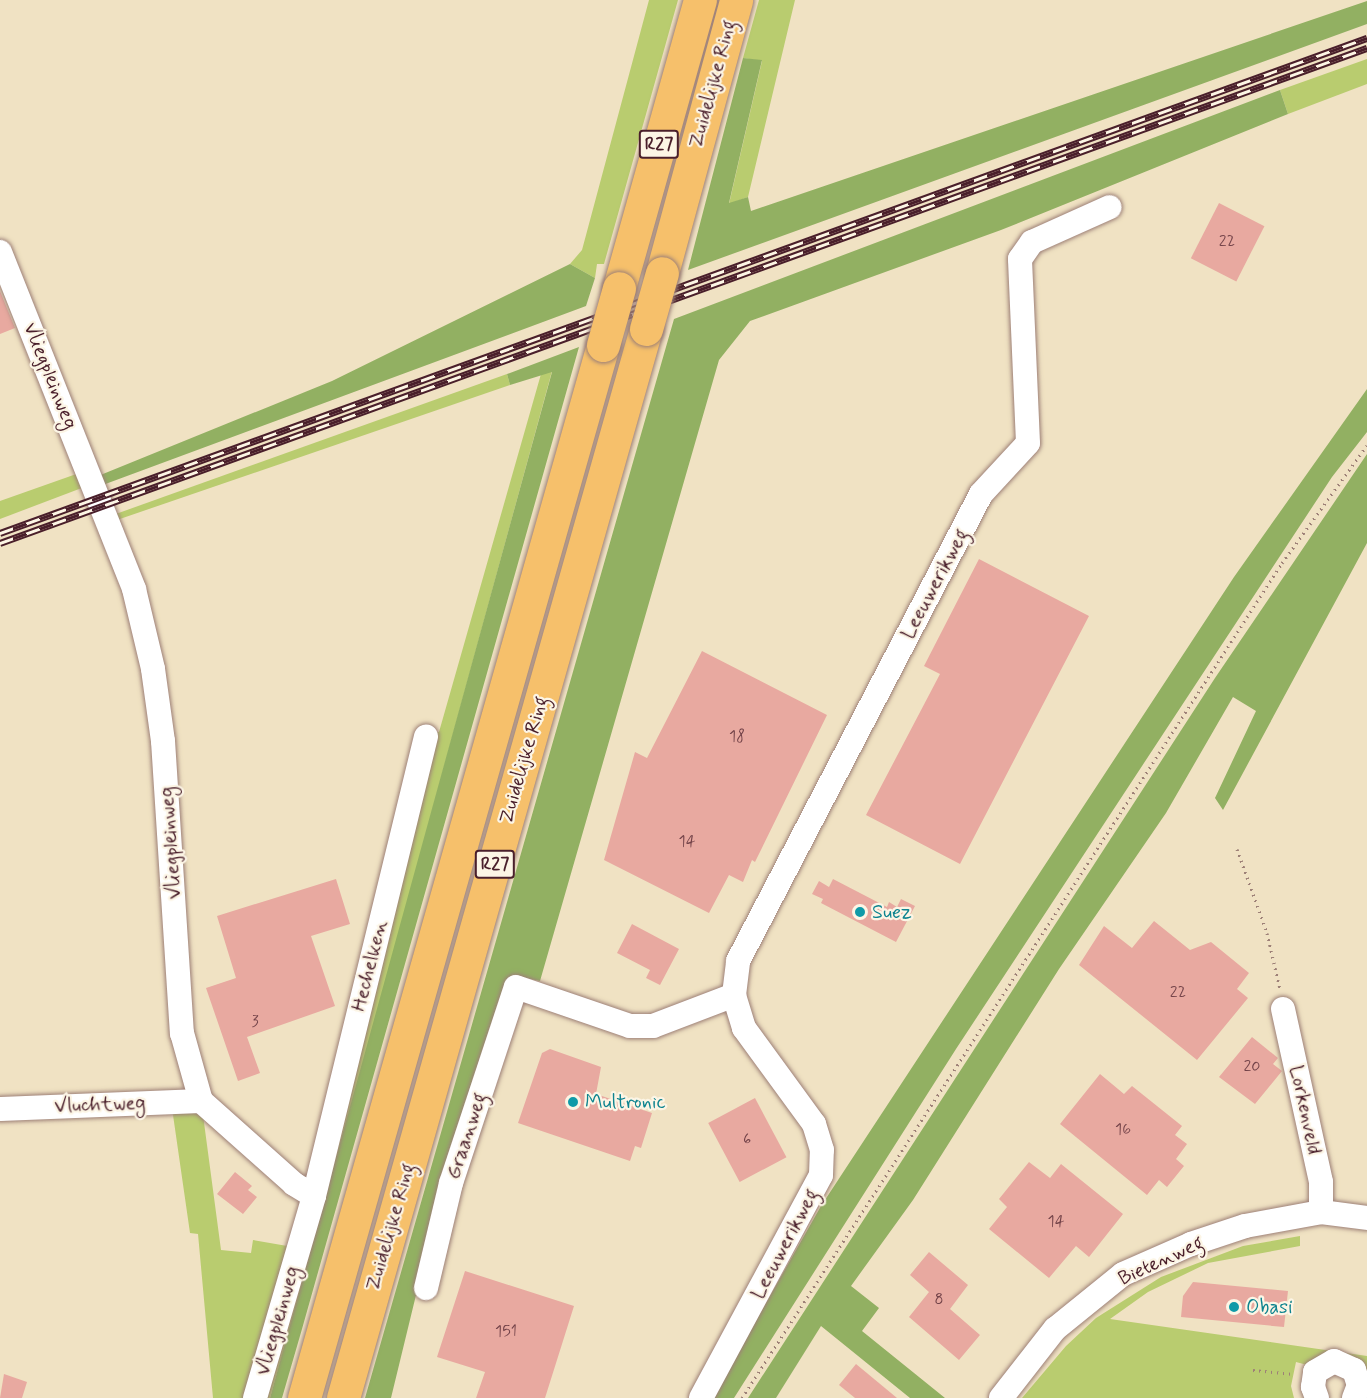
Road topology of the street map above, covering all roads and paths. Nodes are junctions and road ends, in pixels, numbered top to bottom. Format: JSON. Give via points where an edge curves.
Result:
{"nodes":[{"id":1,"x":700,"y":0,"type":"edge"},
{"id":2,"x":736,"y":0,"type":"edge"},
{"id":3,"x":1110,"y":207,"type":"dead end"},
{"id":4,"x":0,"y":252,"type":"edge"},
{"id":5,"x":1367,"y":445,"type":"edge"},
{"id":6,"x":426,"y":736,"type":"dead end"},
{"id":7,"x":1237,"y":849,"type":"dead end"},
{"id":8,"x":734,"y":995,"type":"junction"},
{"id":9,"x":1283,"y":1009,"type":"joint"},
{"id":10,"x":201,"y":1101,"type":"junction"},
{"id":11,"x":0,"y":1109,"type":"edge"},
{"id":12,"x":314,"y":1196,"type":"junction"},
{"id":13,"x":1321,"y":1212,"type":"junction"},
{"id":14,"x":1367,"y":1218,"type":"edge"},
{"id":15,"x":426,"y":1288,"type":"dead end"},
{"id":16,"x":1253,"y":1370,"type":"dead end"},
{"id":17,"x":1316,"y":1387,"type":"edge"},
{"id":18,"x":255,"y":1398,"type":"edge"},
{"id":19,"x":304,"y":1398,"type":"edge"},
{"id":20,"x":343,"y":1398,"type":"edge"},
{"id":21,"x":701,"y":1398,"type":"edge"},
{"id":22,"x":742,"y":1398,"type":"edge"},
{"id":23,"x":1001,"y":1398,"type":"edge"},
{"id":24,"x":1354,"y":1398,"type":"edge"}],
"edges":[{"from":1,"to":19,"type":"highway","name":"Zuidelijke Ring","number":"R27","bridge":true},
{"from":2,"to":20,"type":"highway","name":"Zuidelijke Ring","number":"R27","bridge":true},
{"from":3,"to":8,"type":"street","name":"Leeuwerikweg","via":[[1032,242],[1020,259],[1028,443],[981,494],[738,961]]},
{"from":4,"to":10,"type":"street","name":"Vliegpleinweg","via":[[130,578],[150,658],[163,741],[182,1033]]},
{"from":5,"to":22,"type":"path","via":[[1282,563]]},
{"from":6,"to":12,"type":"street","name":"Hechelken"},
{"from":7,"to":9,"type":"path","via":[[1267,933]]},
{"from":8,"to":15,"type":"street","name":"Graanweg","via":[[653,1026],[630,1026],[516,987],[452,1183]]},
{"from":8,"to":21,"type":"street","name":"Leeuwerikweg","via":[[744,1028],[814,1124],[822,1150],[821,1175]]},
{"from":9,"to":13,"type":"street","name":"Lorkenveld","via":[[1321,1182]]},
{"from":10,"to":11,"type":"street","name":"Vluchtweg"},
{"from":10,"to":12,"type":"street","via":[[294,1184]]},
{"from":12,"to":18,"type":"street","name":"Vliegpleinweg"},
{"from":13,"to":14,"type":"street","name":"Bietenweg"},
{"from":13,"to":23,"type":"street","name":"Bietenweg","via":[[1245,1226],[1123,1274],[1055,1329]]},
{"from":16,"to":17,"type":"path"},
{"from":17,"to":24,"type":"street","via":[[1326,1363],[1349,1365],[1358,1377]]}]}
